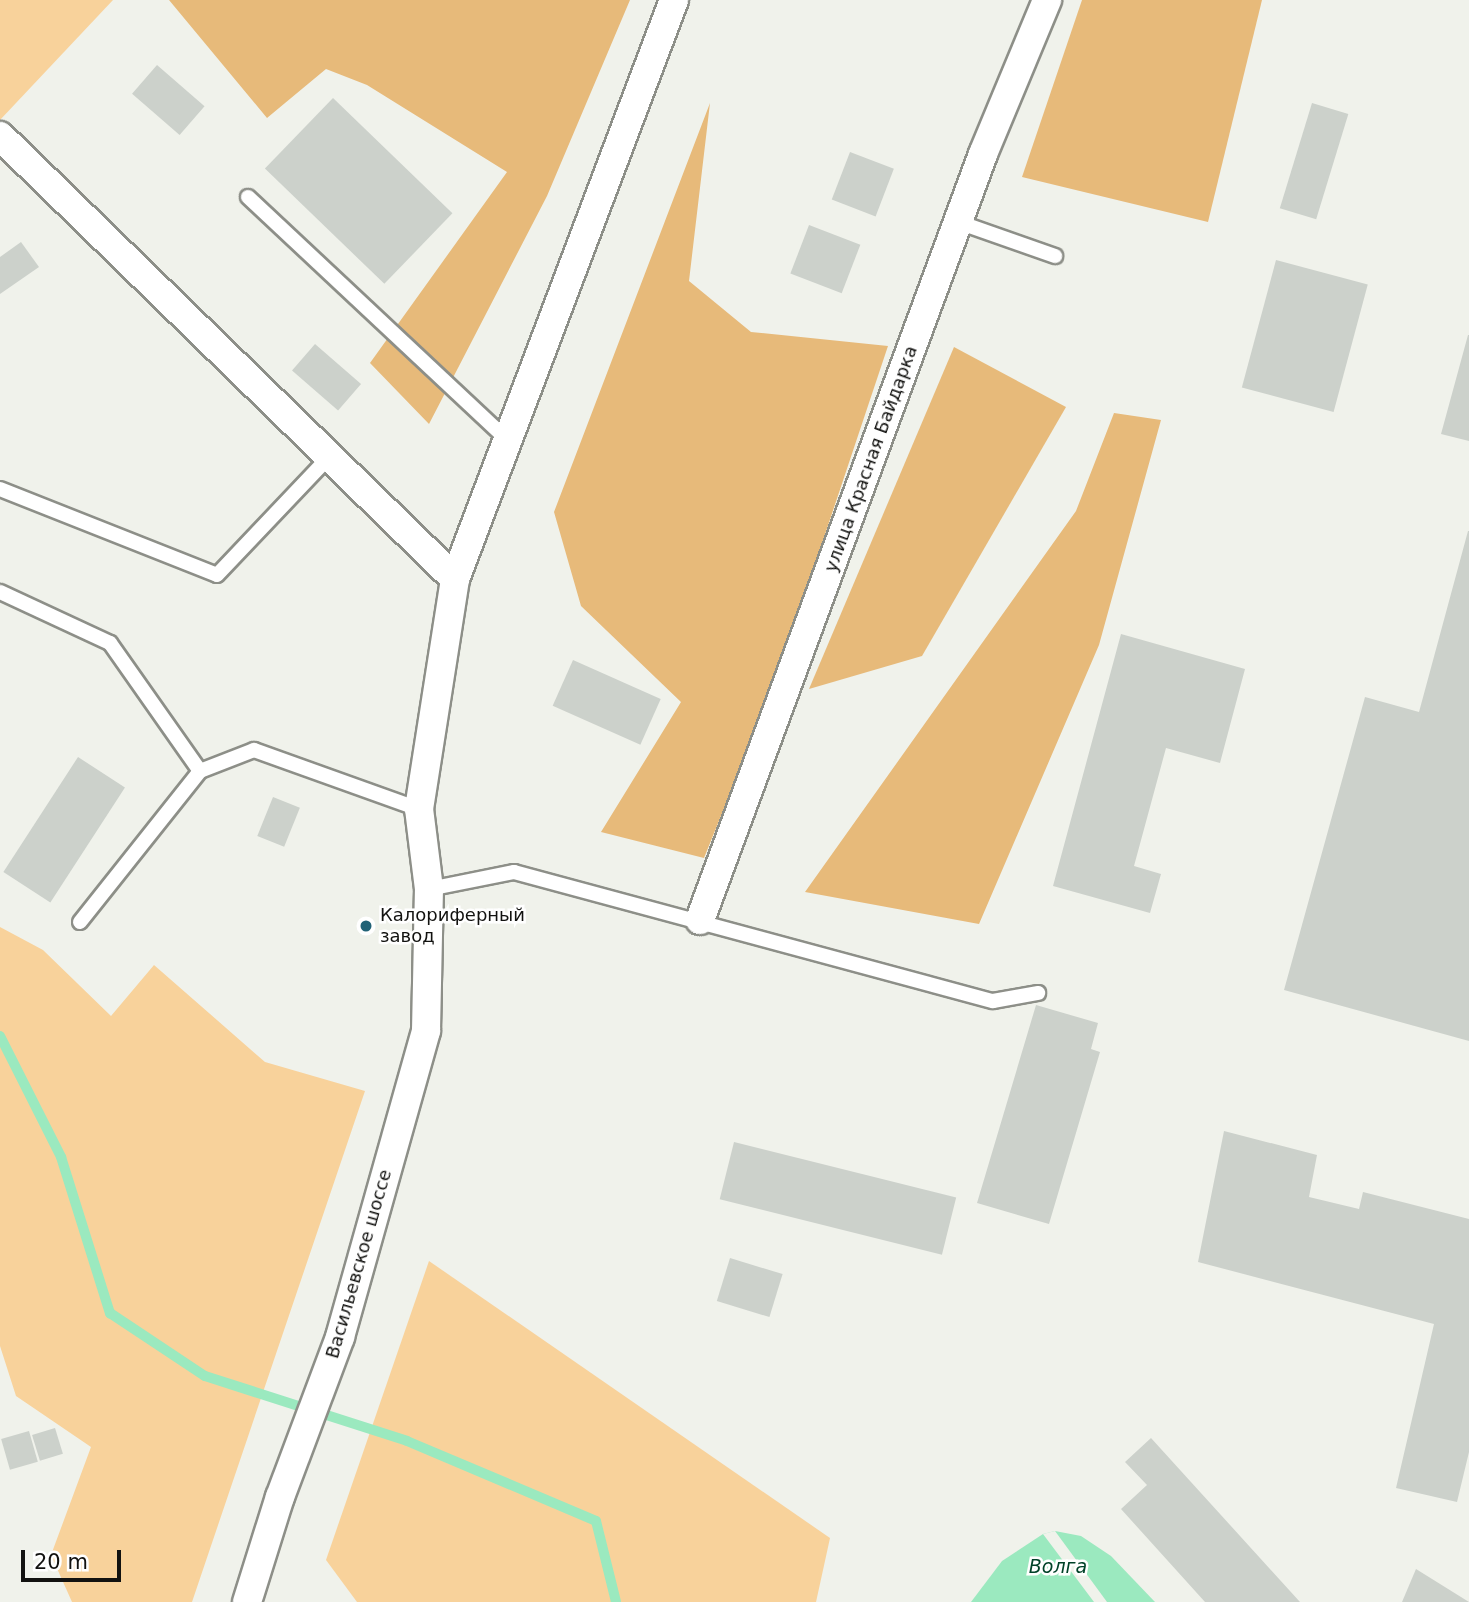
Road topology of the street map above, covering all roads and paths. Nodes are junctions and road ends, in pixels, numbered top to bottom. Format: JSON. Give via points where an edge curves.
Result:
{"nodes":[{"id":1,"x":674,"y":0,"type":"edge"},
{"id":2,"x":1047,"y":0,"type":"edge"},
{"id":3,"x":2,"y":143,"type":"edge"},
{"id":4,"x":248,"y":197,"type":"dead end"},
{"id":5,"x":958,"y":222,"type":"junction"},
{"id":6,"x":1055,"y":256,"type":"dead end"},
{"id":7,"x":508,"y":440,"type":"junction"},
{"id":8,"x":332,"y":454,"type":"junction"},
{"id":9,"x":0,"y":489,"type":"edge"},
{"id":10,"x":456,"y":579,"type":"junction"},
{"id":11,"x":0,"y":592,"type":"edge"},
{"id":12,"x":200,"y":771,"type":"junction"},
{"id":13,"x":419,"y":809,"type":"junction"},
{"id":14,"x":429,"y":889,"type":"junction"},
{"id":15,"x":700,"y":920,"type":"junction"},
{"id":16,"x":80,"y":922,"type":"dead end"},
{"id":17,"x":1038,"y":993,"type":"dead end"},
{"id":18,"x":247,"y":1602,"type":"edge"}],
"edges":[{"from":1,"to":7,"type":"street"},
{"from":2,"to":5,"type":"street","name":"улица Красная Байдарка"},
{"from":3,"to":8,"type":"street"},
{"from":4,"to":7,"type":"lane"},
{"from":5,"to":6,"type":"lane"},
{"from":5,"to":15,"type":"street","name":"улица Красная Байдарка"},
{"from":7,"to":10,"type":"street"},
{"from":8,"to":9,"type":"lane","via":[[217,575]]},
{"from":8,"to":10,"type":"street"},
{"from":10,"to":13,"type":"street"},
{"from":11,"to":12,"type":"lane","via":[[110,643]]},
{"from":12,"to":13,"type":"lane","via":[[254,750]]},
{"from":12,"to":16,"type":"lane"},
{"from":13,"to":14,"type":"street"},
{"from":14,"to":15,"type":"lane","via":[[514,872]]},
{"from":14,"to":18,"type":"street","name":"Васильевское шоссе","via":[[426,1031],[340,1337],[280,1497]]},
{"from":15,"to":17,"type":"lane","via":[[993,1001]]}]}
